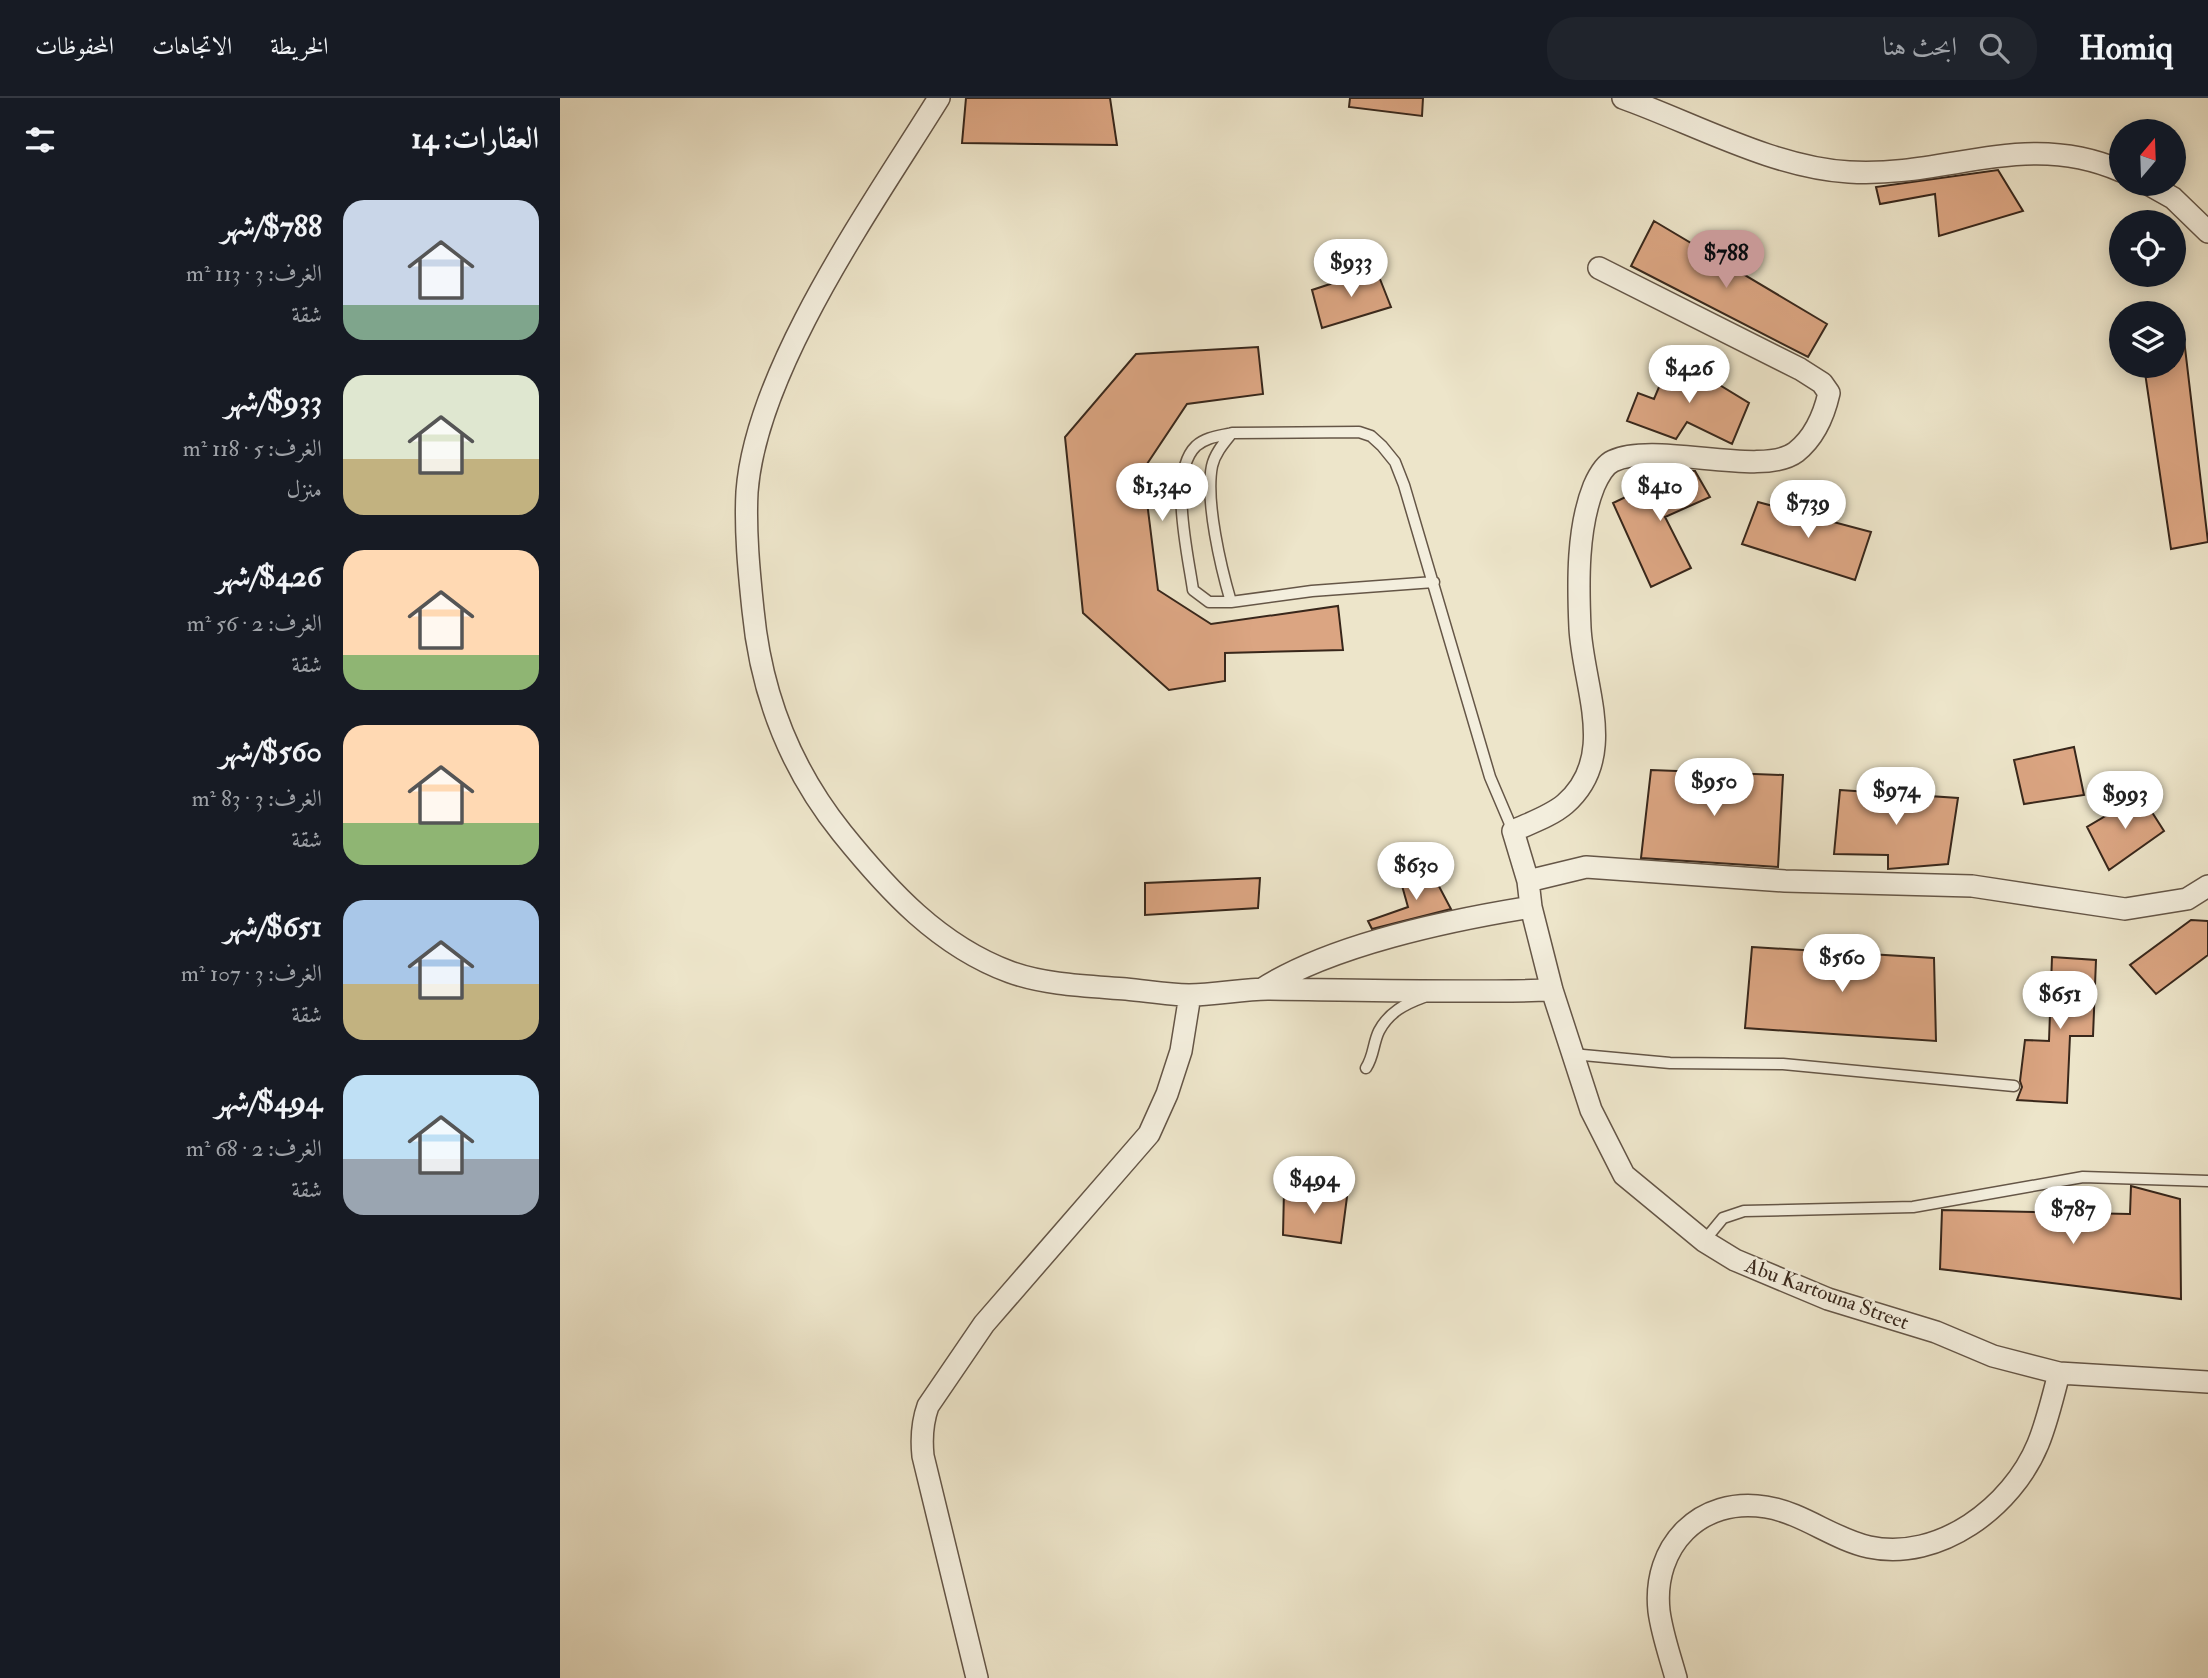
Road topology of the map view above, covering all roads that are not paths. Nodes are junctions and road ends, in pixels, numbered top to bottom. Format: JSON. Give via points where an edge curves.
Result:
{"nodes":[{"id":1,"x":939,"y":98,"type":"edge"},
{"id":2,"x":1623,"y":98,"type":"edge"},
{"id":3,"x":2109,"y":166,"type":"edge"},
{"id":4,"x":2169,"y":196,"type":"edge"},
{"id":5,"x":2208,"y":232,"type":"edge"},
{"id":6,"x":1599,"y":268,"type":"dead end"},
{"id":7,"x":1232,"y":433,"type":"junction"},
{"id":8,"x":1434,"y":582,"type":"junction"},
{"id":9,"x":1231,"y":602,"type":"junction"},
{"id":10,"x":1513,"y":831,"type":"junction"},
{"id":11,"x":1528,"y":881,"type":"junction"},
{"id":12,"x":2208,"y":886,"type":"edge"},
{"id":13,"x":1531,"y":907,"type":"junction"},
{"id":14,"x":1262,"y":989,"type":"junction"},
{"id":15,"x":1552,"y":990,"type":"junction"},
{"id":16,"x":1436,"y":993,"type":"junction"},
{"id":17,"x":1190,"y":995,"type":"junction"},
{"id":18,"x":1572,"y":1054,"type":"junction"},
{"id":19,"x":1366,"y":1068,"type":"dead end"},
{"id":20,"x":2014,"y":1086,"type":"dead end"},
{"id":21,"x":2208,"y":1181,"type":"edge"},
{"id":22,"x":1704,"y":1241,"type":"junction"},
{"id":23,"x":2059,"y":1373,"type":"junction"},
{"id":24,"x":2208,"y":1382,"type":"edge"},
{"id":25,"x":977,"y":1678,"type":"edge"},
{"id":26,"x":1676,"y":1678,"type":"edge"}],
"edges":[{"from":1,"to":17,"type":"street","via":[[825,282],[786,362],[759,436],[747,491],[749,573],[765,686],[799,772],[821,805],[862,857],[934,930],[968,953],[1012,973],[1057,983]]},
{"from":2,"to":3,"type":"street","via":[[1765,152],[1824,169],[1915,170],[2028,152],[2066,155]]},
{"from":4,"to":5,"type":"street"},
{"from":6,"to":10,"type":"street","via":[[1800,369],[1829,393],[1810,438],[1795,453],[1778,460],[1624,458],[1611,461],[1600,474],[1589,499],[1581,559],[1580,629],[1597,735],[1594,756],[1565,804]]},
{"from":7,"to":8,"type":"lane","via":[[1314,430],[1371,436],[1395,462]]},
{"from":7,"to":9,"type":"lane","via":[[1216,455],[1211,475],[1220,565]]},
{"from":7,"to":9,"type":"lane","via":[[1196,446],[1181,482],[1193,590],[1209,602]]},
{"from":8,"to":9,"type":"lane"},
{"from":8,"to":10,"type":"lane","via":[[1490,777]]},
{"from":10,"to":11,"type":"street","name":"Abu Kartouna Street"},
{"from":11,"to":12,"type":"street","via":[[1586,867],[1784,881],[1972,886],[2125,909],[2187,899]]},
{"from":11,"to":13,"type":"street","name":"Abu Kartouna Street"},
{"from":13,"to":14,"type":"street","via":[[1452,921],[1331,957],[1290,971]]},
{"from":13,"to":15,"type":"street","name":"Abu Kartouna Street"},
{"from":14,"to":16,"type":"street"},
{"from":14,"to":17,"type":"street"},
{"from":15,"to":16,"type":"street"},
{"from":15,"to":18,"type":"street","name":"Abu Kartouna Street"},
{"from":16,"to":19,"type":"lane","via":[[1400,1006],[1379,1031]]},
{"from":17,"to":25,"type":"street","via":[[1181,1051],[1149,1133],[984,1324],[923,1419],[923,1456]]},
{"from":18,"to":20,"type":"lane","via":[[1670,1063],[1783,1063]]},
{"from":18,"to":22,"type":"street","name":"Abu Kartouna Street","via":[[1591,1110],[1624,1175]]},
{"from":21,"to":22,"type":"lane","via":[[2083,1177],[1913,1207],[1744,1211],[1723,1218]]},
{"from":22,"to":23,"type":"street","name":"Abu Kartouna Street","via":[[1735,1261],[1828,1299],[1936,1332],[1993,1356]]},
{"from":23,"to":24,"type":"street","name":"Abu Kartouna Street"},
{"from":23,"to":26,"type":"street","via":[[2037,1446],[2018,1479],[1998,1503],[1936,1543],[1893,1551],[1871,1547],[1842,1540],[1768,1507],[1747,1505],[1699,1517],[1672,1546],[1660,1589],[1662,1627]]}]}
